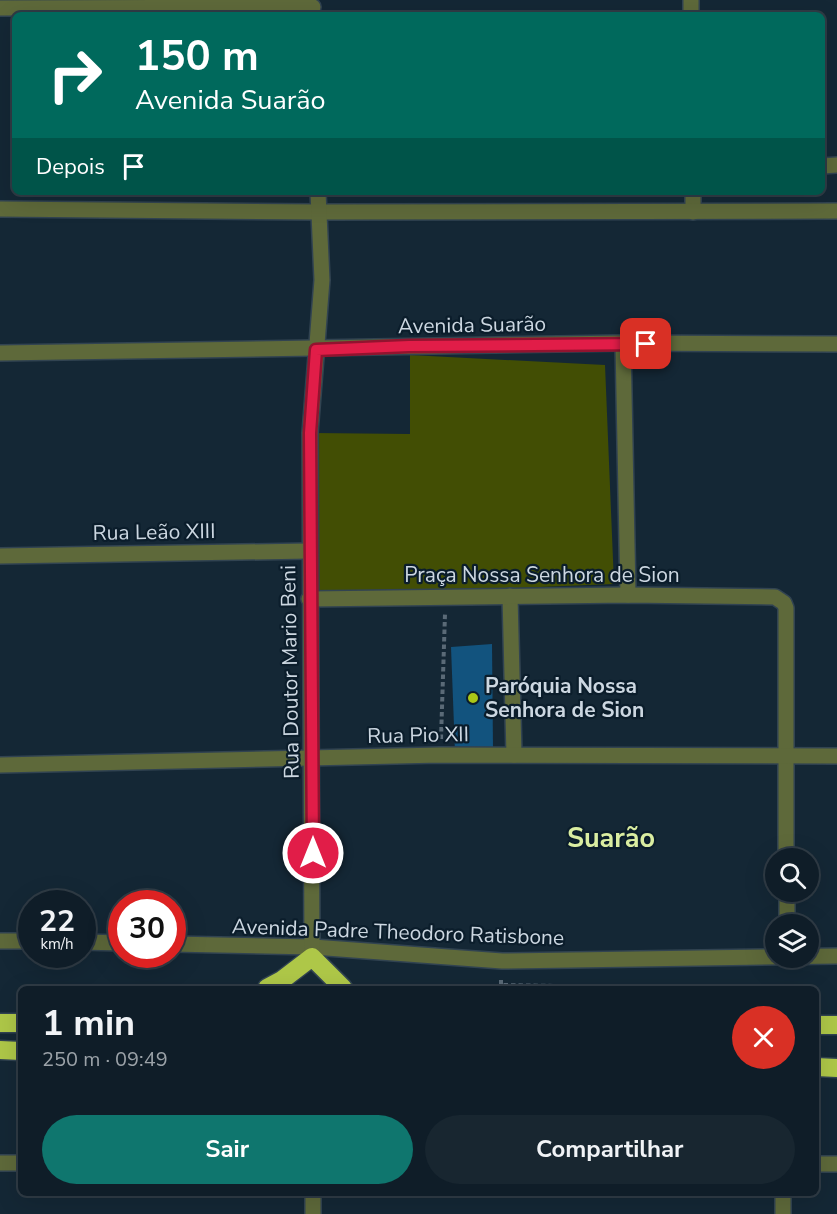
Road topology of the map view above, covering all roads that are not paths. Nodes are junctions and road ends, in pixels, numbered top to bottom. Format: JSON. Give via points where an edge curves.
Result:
{"nodes":[{"id":1,"x":313,"y":7,"type":"edge"},
{"id":2,"x":0,"y":8,"type":"edge"},
{"id":3,"x":318,"y":195,"type":"edge"},
{"id":4,"x":693,"y":195,"type":"edge"},
{"id":5,"x":0,"y":209,"type":"edge"},
{"id":6,"x":837,"y":211,"type":"edge"},
{"id":7,"x":318,"y":212,"type":"junction"},
{"id":8,"x":693,"y":212,"type":"junction"},
{"id":9,"x":623,"y":344,"type":"junction"},
{"id":10,"x":837,"y":344,"type":"edge"},
{"id":11,"x":316,"y":350,"type":"junction"},
{"id":12,"x":0,"y":353,"type":"edge"},
{"id":13,"x":309,"y":550,"type":"junction"},
{"id":14,"x":0,"y":556,"type":"edge"},
{"id":15,"x":628,"y":595,"type":"junction"},
{"id":16,"x":510,"y":596,"type":"junction"},
{"id":17,"x":309,"y":598,"type":"junction"},
{"id":18,"x":514,"y":755,"type":"junction"},
{"id":19,"x":785,"y":756,"type":"junction"},
{"id":20,"x":837,"y":756,"type":"edge"},
{"id":21,"x":312,"y":759,"type":"junction"},
{"id":22,"x":0,"y":765,"type":"edge"},
{"id":23,"x":786,"y":848,"type":"edge"},
{"id":24,"x":0,"y":940,"type":"edge"},
{"id":25,"x":18,"y":941,"type":"edge"},
{"id":26,"x":186,"y":945,"type":"edge"},
{"id":27,"x":313,"y":952,"type":"junction"},
{"id":28,"x":819,"y":956,"type":"edge"},
{"id":29,"x":837,"y":956,"type":"edge"},
{"id":30,"x":765,"y":957,"type":"edge"},
{"id":31,"x":271,"y":986,"type":"edge"},
{"id":32,"x":341,"y":986,"type":"edge"},
{"id":33,"x":0,"y":1023,"type":"edge"},
{"id":34,"x":18,"y":1023,"type":"edge"},
{"id":35,"x":819,"y":1025,"type":"edge"},
{"id":36,"x":837,"y":1025,"type":"edge"},
{"id":37,"x":819,"y":1067,"type":"edge"},
{"id":38,"x":837,"y":1068,"type":"edge"},
{"id":39,"x":0,"y":1163,"type":"edge"},
{"id":40,"x":18,"y":1163,"type":"edge"},
{"id":41,"x":819,"y":1164,"type":"edge"},
{"id":42,"x":837,"y":1164,"type":"edge"},
{"id":43,"x":312,"y":1196,"type":"edge"},
{"id":44,"x":783,"y":1196,"type":"edge"},
{"id":45,"x":313,"y":1214,"type":"edge"},
{"id":46,"x":783,"y":1214,"type":"edge"}],
"edges":[{"from":1,"to":2,"type":"street"},
{"from":3,"to":7,"type":"street","name":"Rua Doutor Mario Beni"},
{"from":4,"to":8,"type":"street"},
{"from":5,"to":7,"type":"street"},
{"from":6,"to":8,"type":"street"},
{"from":7,"to":8,"type":"street"},
{"from":7,"to":11,"type":"street","name":"Rua Doutor Mario Beni","via":[[322,280]]},
{"from":9,"to":10,"type":"street","name":"Avenida Suarão"},
{"from":9,"to":11,"type":"street","name":"Avenida Suarão"},
{"from":9,"to":15,"type":"street"},
{"from":11,"to":12,"type":"street","name":"Avenida Suarão"},
{"from":11,"to":13,"type":"street","name":"Rua Doutor Mario Beni","via":[[310,433]]},
{"from":13,"to":14,"type":"street","name":"Rua Leão XIII"},
{"from":13,"to":17,"type":"street","name":"Rua Doutor Mario Beni"},
{"from":15,"to":16,"type":"street","name":"Praça Nossa Senhora de Sion"},
{"from":15,"to":19,"type":"street","name":"Praça Nossa Senhora de Sion","via":[[775,597],[784,603]]},
{"from":16,"to":17,"type":"street","name":"Praça Nossa Senhora de Sion"},
{"from":16,"to":18,"type":"street"},
{"from":17,"to":21,"type":"street","name":"Rua Doutor Mario Beni"},
{"from":18,"to":19,"type":"street","name":"Rua Pio XII"},
{"from":18,"to":21,"type":"street","name":"Rua Pio XII"},
{"from":19,"to":20,"type":"street","name":"Rua Pio XII"},
{"from":19,"to":23,"type":"street"},
{"from":21,"to":22,"type":"street","name":"Rua Pio XII"},
{"from":21,"to":27,"type":"street","name":"Rua Doutor Mario Beni"},
{"from":24,"to":25,"type":"street"},
{"from":26,"to":27,"type":"street","name":"Avenida Padre Theodoro Ratisbone"},
{"from":27,"to":30,"type":"street","name":"Avenida Padre Theodoro Ratisbone","via":[[502,961]]},
{"from":27,"to":31,"type":"highway"},
{"from":27,"to":32,"type":"highway"},
{"from":28,"to":29,"type":"street","name":"Avenida Padre Theodoro Ratisbone"},
{"from":33,"to":34,"type":"highway"},
{"from":35,"to":36,"type":"highway"},
{"from":37,"to":38,"type":"highway"},
{"from":39,"to":40,"type":"street"},
{"from":41,"to":42,"type":"street"},
{"from":43,"to":45,"type":"street"},
{"from":44,"to":46,"type":"street"}]}
